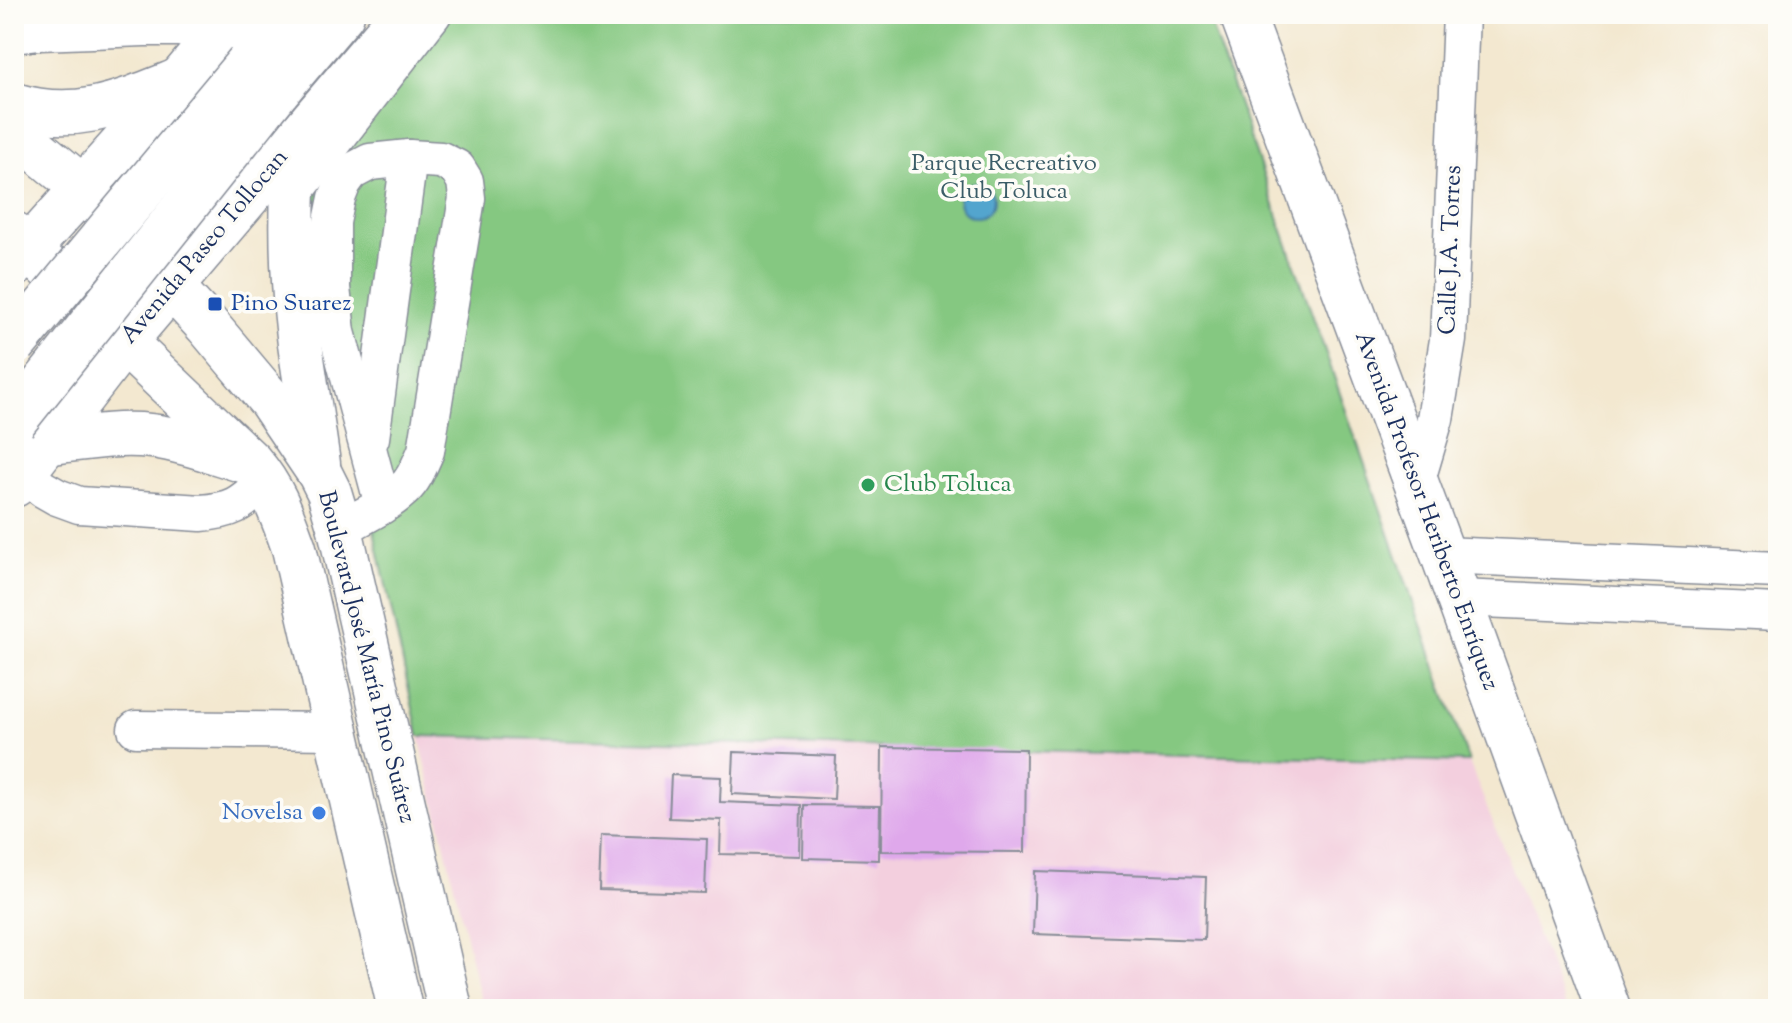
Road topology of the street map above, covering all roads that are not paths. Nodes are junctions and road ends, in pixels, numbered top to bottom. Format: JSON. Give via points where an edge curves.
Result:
{"nodes":[{"id":1,"x":288,"y":14,"type":"edge"},
{"id":2,"x":342,"y":14,"type":"edge"},
{"id":3,"x":403,"y":14,"type":"edge"},
{"id":4,"x":433,"y":14,"type":"edge"},
{"id":5,"x":1242,"y":14,"type":"edge"},
{"id":6,"x":1461,"y":14,"type":"edge"},
{"id":7,"x":14,"y":35,"type":"edge"},
{"id":8,"x":245,"y":50,"type":"edge"},
{"id":9,"x":166,"y":95,"type":"junction"},
{"id":10,"x":14,"y":105,"type":"edge"},
{"id":11,"x":14,"y":131,"type":"edge"},
{"id":12,"x":409,"y":158,"type":"junction"},
{"id":13,"x":83,"y":188,"type":"junction"},
{"id":14,"x":276,"y":188,"type":"junction"},
{"id":15,"x":19,"y":249,"type":"edge"},
{"id":16,"x":172,"y":287,"type":"junction"},
{"id":17,"x":124,"y":342,"type":"junction"},
{"id":18,"x":14,"y":344,"type":"edge"},
{"id":19,"x":14,"y":356,"type":"edge"},
{"id":20,"x":369,"y":455,"type":"junction"},
{"id":21,"x":25,"y":457,"type":"edge"},
{"id":22,"x":258,"y":472,"type":"junction"},
{"id":23,"x":1416,"y":483,"type":"junction"},
{"id":24,"x":329,"y":499,"type":"junction"},
{"id":25,"x":383,"y":505,"type":"junction"},
{"id":26,"x":1443,"y":555,"type":"junction"},
{"id":27,"x":1778,"y":570,"type":"edge"},
{"id":28,"x":1459,"y":598,"type":"junction"},
{"id":29,"x":1778,"y":612,"type":"edge"},
{"id":30,"x":136,"y":729,"type":"dead end"},
{"id":31,"x":336,"y":731,"type":"junction"},
{"id":32,"x":400,"y":1009,"type":"edge"},
{"id":33,"x":450,"y":1009,"type":"edge"},
{"id":34,"x":1608,"y":1009,"type":"edge"}],
"edges":[{"from":1,"to":8,"type":"main road","name":"Avenida Paseo Tollocan"},
{"from":2,"to":8,"type":"main road","name":"Avenida Paseo Tollocan"},
{"from":3,"to":14,"type":"main road","name":"Avenida Paseo Tollocan","via":[[296,141]]},
{"from":4,"to":14,"type":"street"},
{"from":5,"to":23,"type":"main road","name":"Avenida Profesor Heriberto Enríquez"},
{"from":6,"to":23,"type":"street","name":"Calle J.A. Torres","via":[[1448,340],[1435,419]]},
{"from":7,"to":8,"type":"street","via":[[178,28]]},
{"from":8,"to":9,"type":"main road","name":"Avenida Paseo Tollocan"},
{"from":8,"to":18,"type":"main road","name":"Avenida Paseo Tollocan","bridge":true},
{"from":8,"to":21,"type":"main road","name":"Avenida Paseo Tollocan","bridge":true},
{"from":9,"to":10,"type":"main road","via":[[90,111]]},
{"from":9,"to":13,"type":"main road","name":"Avenida Paseo Tollocan"},
{"from":9,"to":14,"type":"main road","via":[[150,124],[151,146],[175,179],[215,193]]},
{"from":11,"to":13,"type":"main road","name":"Boulevard José María Pino Suárez"},
{"from":12,"to":20,"type":"street"},
{"from":12,"to":20,"type":"street","via":[[370,162],[351,172],[332,222],[337,332]]},
{"from":12,"to":25,"type":"street","via":[[441,160],[457,168],[467,198],[426,451],[405,488]]},
{"from":13,"to":15,"type":"main road","name":"Avenida Paseo Tollocan"},
{"from":13,"to":16,"type":"main road","name":"Boulevard José María Pino Suárez"},
{"from":14,"to":16,"type":"main road","name":"Avenida Paseo Tollocan"},
{"from":14,"to":24,"type":"main road"},
{"from":15,"to":17,"type":"main road","name":"Boulevard José María Pino Suárez"},
{"from":16,"to":17,"type":"main road","name":"Avenida Paseo Tollocan"},
{"from":16,"to":24,"type":"main road","name":"Boulevard José María Pino Suárez","via":[[270,400]]},
{"from":17,"to":21,"type":"main road","name":"Avenida Paseo Tollocan"},
{"from":17,"to":22,"type":"main road","name":"Boulevard José María Pino Suárez"},
{"from":19,"to":21,"type":"main road","via":[[36,377],[43,407],[42,426]]},
{"from":20,"to":24,"type":"street"},
{"from":20,"to":25,"type":"street"},
{"from":21,"to":22,"type":"main road","via":[[103,437],[148,436],[185,442]]},
{"from":21,"to":22,"type":"street","via":[[43,489],[79,505],[201,513],[234,508]]},
{"from":22,"to":31,"type":"main road","name":"Boulevard José María Pino Suárez","via":[[275,498],[294,548]]},
{"from":23,"to":26,"type":"main road","name":"Avenida Profesor Heriberto Enríquez"},
{"from":24,"to":25,"type":"street"},
{"from":24,"to":33,"type":"main road","name":"Boulevard José María Pino Suárez"},
{"from":26,"to":27,"type":"street"},
{"from":26,"to":28,"type":"main road","name":"Avenida Profesor Heriberto Enríquez"},
{"from":28,"to":29,"type":"street"},
{"from":28,"to":34,"type":"main road","name":"Avenida Profesor Heriberto Enríquez"},
{"from":30,"to":31,"type":"street"},
{"from":31,"to":32,"type":"main road","name":"Boulevard José María Pino Suárez"}]}
